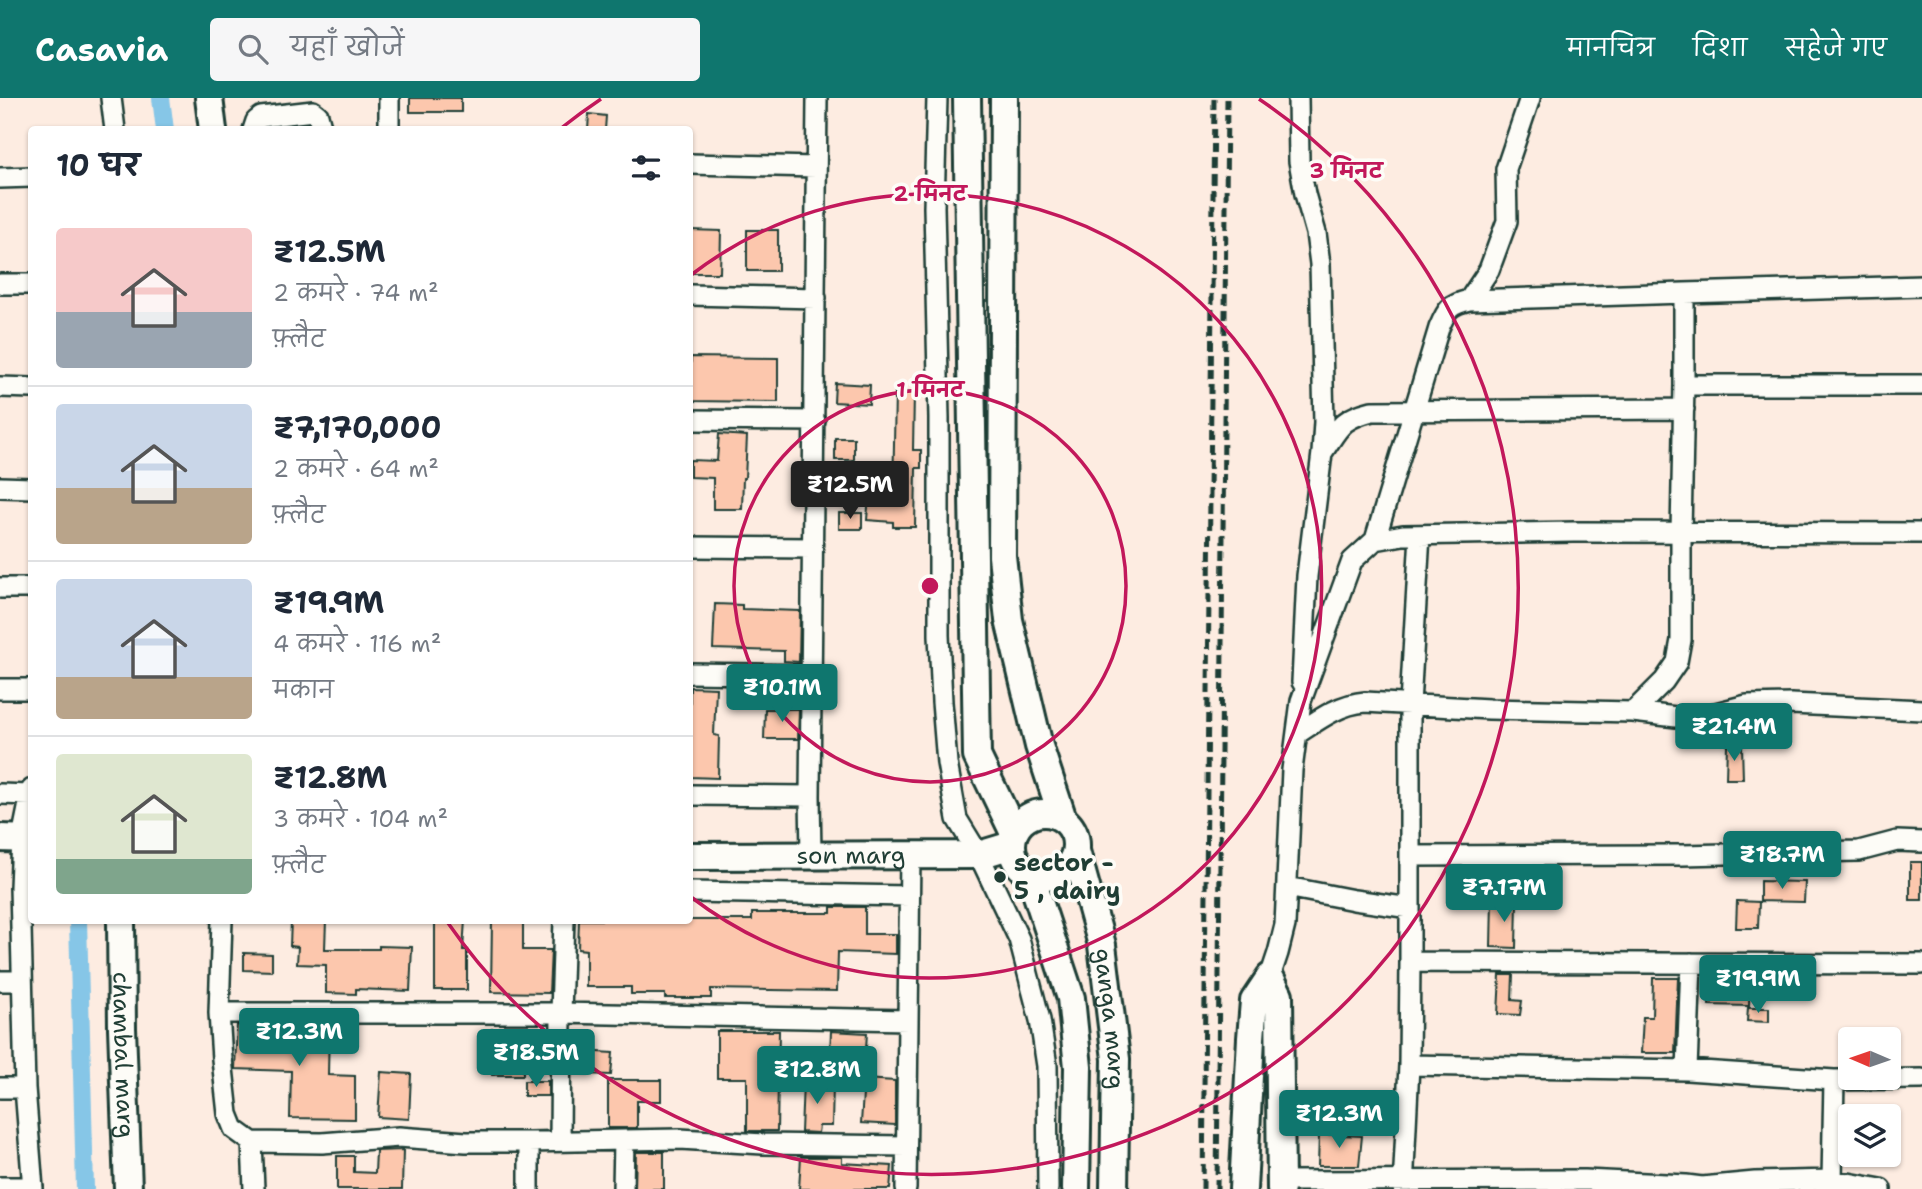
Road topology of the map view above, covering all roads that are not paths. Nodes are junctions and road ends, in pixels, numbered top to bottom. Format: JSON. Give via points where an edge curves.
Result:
{"nodes":[{"id":1,"x":111,"y":98,"type":"edge"},
{"id":2,"x":209,"y":98,"type":"edge"},
{"id":3,"x":389,"y":98,"type":"edge"},
{"id":4,"x":817,"y":98,"type":"edge"},
{"id":5,"x":937,"y":98,"type":"edge"},
{"id":6,"x":967,"y":98,"type":"edge"},
{"id":7,"x":1004,"y":98,"type":"edge"},
{"id":8,"x":1297,"y":98,"type":"edge"},
{"id":9,"x":1530,"y":98,"type":"edge"},
{"id":10,"x":114,"y":126,"type":"edge"},
{"id":11,"x":212,"y":126,"type":"edge"},
{"id":12,"x":254,"y":126,"type":"edge"},
{"id":13,"x":322,"y":126,"type":"edge"},
{"id":14,"x":388,"y":126,"type":"edge"},
{"id":15,"x":693,"y":164,"type":"edge"},
{"id":16,"x":816,"y":167,"type":"junction"},
{"id":17,"x":28,"y":177,"type":"edge"},
{"id":18,"x":0,"y":178,"type":"edge"},
{"id":19,"x":28,"y":284,"type":"edge"},
{"id":20,"x":0,"y":285,"type":"edge"},
{"id":21,"x":1922,"y":286,"type":"edge"},
{"id":22,"x":1684,"y":293,"type":"junction"},
{"id":23,"x":693,"y":295,"type":"edge"},
{"id":24,"x":816,"y":298,"type":"junction"},
{"id":25,"x":1469,"y":300,"type":"junction"},
{"id":26,"x":1684,"y":385,"type":"junction"},
{"id":27,"x":1922,"y":385,"type":"edge"},
{"id":28,"x":0,"y":387,"type":"edge"},
{"id":29,"x":28,"y":388,"type":"edge"},
{"id":30,"x":1684,"y":409,"type":"junction"},
{"id":31,"x":1415,"y":411,"type":"junction"},
{"id":32,"x":693,"y":419,"type":"edge"},
{"id":33,"x":815,"y":421,"type":"junction"},
{"id":34,"x":1322,"y":453,"type":"junction"},
{"id":35,"x":0,"y":487,"type":"edge"},
{"id":36,"x":28,"y":488,"type":"edge"},
{"id":37,"x":1681,"y":532,"type":"junction"},
{"id":38,"x":1922,"y":533,"type":"edge"},
{"id":39,"x":1420,"y":535,"type":"junction"},
{"id":40,"x":1375,"y":540,"type":"junction"},
{"id":41,"x":693,"y":547,"type":"edge"},
{"id":42,"x":812,"y":548,"type":"junction"},
{"id":43,"x":0,"y":588,"type":"edge"},
{"id":44,"x":28,"y":588,"type":"edge"},
{"id":45,"x":693,"y":673,"type":"edge"},
{"id":46,"x":811,"y":675,"type":"junction"},
{"id":47,"x":0,"y":689,"type":"edge"},
{"id":48,"x":28,"y":690,"type":"edge"},
{"id":49,"x":1301,"y":701,"type":"junction"},
{"id":50,"x":1410,"y":704,"type":"junction"},
{"id":51,"x":1922,"y":710,"type":"edge"},
{"id":52,"x":1633,"y":712,"type":"junction"},
{"id":53,"x":1297,"y":733,"type":"junction"},
{"id":54,"x":28,"y":792,"type":"edge"},
{"id":55,"x":0,"y":794,"type":"edge"},
{"id":56,"x":693,"y":795,"type":"edge"},
{"id":57,"x":810,"y":796,"type":"junction"},
{"id":58,"x":28,"y":803,"type":"edge"},
{"id":59,"x":1063,"y":818,"type":"junction"},
{"id":60,"x":18,"y":839,"type":"edge"},
{"id":61,"x":1013,"y":839,"type":"junction"},
{"id":62,"x":1922,"y":842,"type":"edge"},
{"id":63,"x":1076,"y":851,"type":"junction"},
{"id":64,"x":811,"y":855,"type":"junction"},
{"id":65,"x":909,"y":855,"type":"junction"},
{"id":66,"x":979,"y":855,"type":"junction"},
{"id":67,"x":693,"y":856,"type":"edge"},
{"id":68,"x":1410,"y":856,"type":"junction"},
{"id":69,"x":1030,"y":874,"type":"junction"},
{"id":70,"x":0,"y":887,"type":"edge"},
{"id":71,"x":20,"y":887,"type":"junction"},
{"id":72,"x":1287,"y":887,"type":"junction"},
{"id":73,"x":693,"y":892,"type":"edge"},
{"id":74,"x":909,"y":896,"type":"junction"},
{"id":75,"x":1410,"y":908,"type":"junction"},
{"id":76,"x":121,"y":924,"type":"edge"},
{"id":77,"x":222,"y":924,"type":"edge"},
{"id":78,"x":564,"y":924,"type":"edge"},
{"id":79,"x":1410,"y":962,"type":"junction"},
{"id":80,"x":1691,"y":963,"type":"junction"},
{"id":81,"x":1922,"y":964,"type":"edge"},
{"id":82,"x":1269,"y":977,"type":"junction"},
{"id":83,"x":0,"y":981,"type":"edge"},
{"id":84,"x":22,"y":981,"type":"junction"},
{"id":85,"x":219,"y":1013,"type":"junction"},
{"id":86,"x":561,"y":1013,"type":"junction"},
{"id":87,"x":908,"y":1020,"type":"junction"},
{"id":88,"x":1409,"y":1065,"type":"junction"},
{"id":89,"x":1687,"y":1070,"type":"junction"},
{"id":90,"x":1922,"y":1079,"type":"edge"},
{"id":91,"x":1834,"y":1080,"type":"junction"},
{"id":92,"x":0,"y":1088,"type":"edge"},
{"id":93,"x":25,"y":1088,"type":"junction"},
{"id":94,"x":624,"y":1140,"type":"junction"},
{"id":95,"x":560,"y":1141,"type":"junction"},
{"id":96,"x":252,"y":1142,"type":"junction"},
{"id":97,"x":529,"y":1142,"type":"junction"},
{"id":98,"x":906,"y":1146,"type":"junction"},
{"id":99,"x":1832,"y":1180,"type":"junction"},
{"id":100,"x":1243,"y":1184,"type":"edge"},
{"id":101,"x":1403,"y":1184,"type":"edge"},
{"id":102,"x":1281,"y":1185,"type":"edge"},
{"id":103,"x":0,"y":1187,"type":"edge"},
{"id":104,"x":33,"y":1188,"type":"edge"},
{"id":105,"x":1704,"y":1188,"type":"edge"},
{"id":106,"x":128,"y":1189,"type":"edge"},
{"id":107,"x":254,"y":1189,"type":"edge"},
{"id":108,"x":528,"y":1189,"type":"edge"},
{"id":109,"x":622,"y":1189,"type":"edge"},
{"id":110,"x":906,"y":1189,"type":"edge"},
{"id":111,"x":1048,"y":1189,"type":"edge"},
{"id":112,"x":1076,"y":1189,"type":"edge"},
{"id":113,"x":1114,"y":1189,"type":"edge"},
{"id":114,"x":1881,"y":1189,"type":"edge"}],
"edges":[{"from":1,"to":10,"type":"street"},
{"from":2,"to":11,"type":"street"},
{"from":3,"to":14,"type":"street"},
{"from":4,"to":16,"type":"street"},
{"from":5,"to":66,"type":"street","via":[[934,207],[942,702],[957,819]]},
{"from":6,"to":61,"type":"street","via":[[977,755]]},
{"from":7,"to":59,"type":"street","via":[[1002,556],[1009,620],[1039,746]]},
{"from":8,"to":34,"type":"street","via":[[1299,161],[1320,264]]},
{"from":9,"to":25,"type":"street","via":[[1506,169],[1507,221],[1489,270]]},
{"from":12,"to":13,"type":"street","via":[[261,117],[313,111]]},
{"from":15,"to":16,"type":"street"},
{"from":16,"to":24,"type":"street"},
{"from":17,"to":18,"type":"street"},
{"from":19,"to":20,"type":"street"},
{"from":21,"to":22,"type":"street"},
{"from":22,"to":25,"type":"street"},
{"from":22,"to":26,"type":"street"},
{"from":23,"to":24,"type":"street"},
{"from":24,"to":33,"type":"street"},
{"from":25,"to":31,"type":"street","via":[[1446,311]]},
{"from":26,"to":27,"type":"street"},
{"from":26,"to":30,"type":"street"},
{"from":28,"to":29,"type":"street"},
{"from":30,"to":31,"type":"street"},
{"from":30,"to":37,"type":"street"},
{"from":31,"to":34,"type":"street","via":[[1357,415],[1344,421]]},
{"from":31,"to":40,"type":"street"},
{"from":32,"to":33,"type":"street"},
{"from":33,"to":42,"type":"street"},
{"from":34,"to":49,"type":"street","via":[[1307,576]]},
{"from":35,"to":36,"type":"street"},
{"from":37,"to":38,"type":"street"},
{"from":37,"to":39,"type":"street"},
{"from":37,"to":52,"type":"street","via":[[1677,662]]},
{"from":39,"to":40,"type":"street"},
{"from":39,"to":50,"type":"street"},
{"from":40,"to":49,"type":"street","via":[[1352,561]]},
{"from":41,"to":42,"type":"street"},
{"from":42,"to":46,"type":"street"},
{"from":43,"to":44,"type":"street"},
{"from":45,"to":46,"type":"street"},
{"from":46,"to":57,"type":"street"},
{"from":47,"to":48,"type":"street"},
{"from":49,"to":53,"type":"street"},
{"from":50,"to":52,"type":"street"},
{"from":50,"to":53,"type":"street","via":[[1352,703]]},
{"from":50,"to":68,"type":"street"},
{"from":51,"to":52,"type":"street","via":[[1791,704],[1747,705],[1685,718]]},
{"from":53,"to":72,"type":"street"},
{"from":54,"to":55,"type":"street"},
{"from":56,"to":57,"type":"street"},
{"from":57,"to":64,"type":"street"},
{"from":58,"to":60,"type":"street"},
{"from":59,"to":61,"type":"street","via":[[1041,812],[1029,816]]},
{"from":59,"to":63,"type":"street","via":[[1076,839]]},
{"from":60,"to":71,"type":"street"},
{"from":61,"to":66,"type":"street","name":"son marg"},
{"from":61,"to":69,"type":"street","via":[[1014,856]]},
{"from":62,"to":68,"type":"street","via":[[1896,841],[1860,851]]},
{"from":63,"to":69,"type":"street","via":[[1064,871],[1053,876]]},
{"from":63,"to":113,"type":"street","name":"ganga marg","via":[[1102,944],[1114,1046]]},
{"from":64,"to":65,"type":"street","name":"son marg"},
{"from":64,"to":67,"type":"street","name":"son marg"},
{"from":65,"to":66,"type":"street","name":"son marg"},
{"from":65,"to":74,"type":"street"},
{"from":66,"to":111,"type":"street","via":[[1019,939],[1040,1020],[1047,1066]]},
{"from":68,"to":75,"type":"street"},
{"from":69,"to":112,"type":"street","name":"ganga marg","via":[[1071,998],[1078,1067]]},
{"from":70,"to":71,"type":"street"},
{"from":71,"to":84,"type":"street"},
{"from":72,"to":75,"type":"street"},
{"from":72,"to":82,"type":"street","via":[[1285,925]]},
{"from":73,"to":74,"type":"street"},
{"from":74,"to":87,"type":"street"},
{"from":75,"to":79,"type":"street"},
{"from":76,"to":106,"type":"street","name":"chambal marg"},
{"from":77,"to":85,"type":"street"},
{"from":78,"to":86,"type":"street"},
{"from":79,"to":80,"type":"street"},
{"from":79,"to":88,"type":"street"},
{"from":80,"to":81,"type":"street"},
{"from":80,"to":89,"type":"street"},
{"from":82,"to":100,"type":"street","via":[[1254,1001]]},
{"from":82,"to":102,"type":"street","via":[[1279,995]]},
{"from":83,"to":84,"type":"street"},
{"from":84,"to":93,"type":"street"},
{"from":85,"to":86,"type":"street"},
{"from":85,"to":96,"type":"street","via":[[228,1114],[234,1129]]},
{"from":86,"to":87,"type":"street"},
{"from":86,"to":95,"type":"street"},
{"from":87,"to":98,"type":"street"},
{"from":88,"to":89,"type":"street"},
{"from":88,"to":101,"type":"street"},
{"from":89,"to":91,"type":"street"},
{"from":90,"to":91,"type":"street"},
{"from":91,"to":99,"type":"street"},
{"from":92,"to":93,"type":"street"},
{"from":93,"to":104,"type":"street"},
{"from":94,"to":95,"type":"street"},
{"from":94,"to":98,"type":"street"},
{"from":94,"to":109,"type":"street"},
{"from":95,"to":97,"type":"street"},
{"from":96,"to":97,"type":"street","via":[[400,1137]]},
{"from":96,"to":107,"type":"street"},
{"from":97,"to":108,"type":"street"},
{"from":98,"to":110,"type":"street"},
{"from":99,"to":105,"type":"street"},
{"from":99,"to":114,"type":"street"},
{"from":100,"to":102,"type":"street"},
{"from":101,"to":102,"type":"street"},
{"from":101,"to":105,"type":"street","via":[[1585,1180]]},
{"from":103,"to":104,"type":"street"}]}
